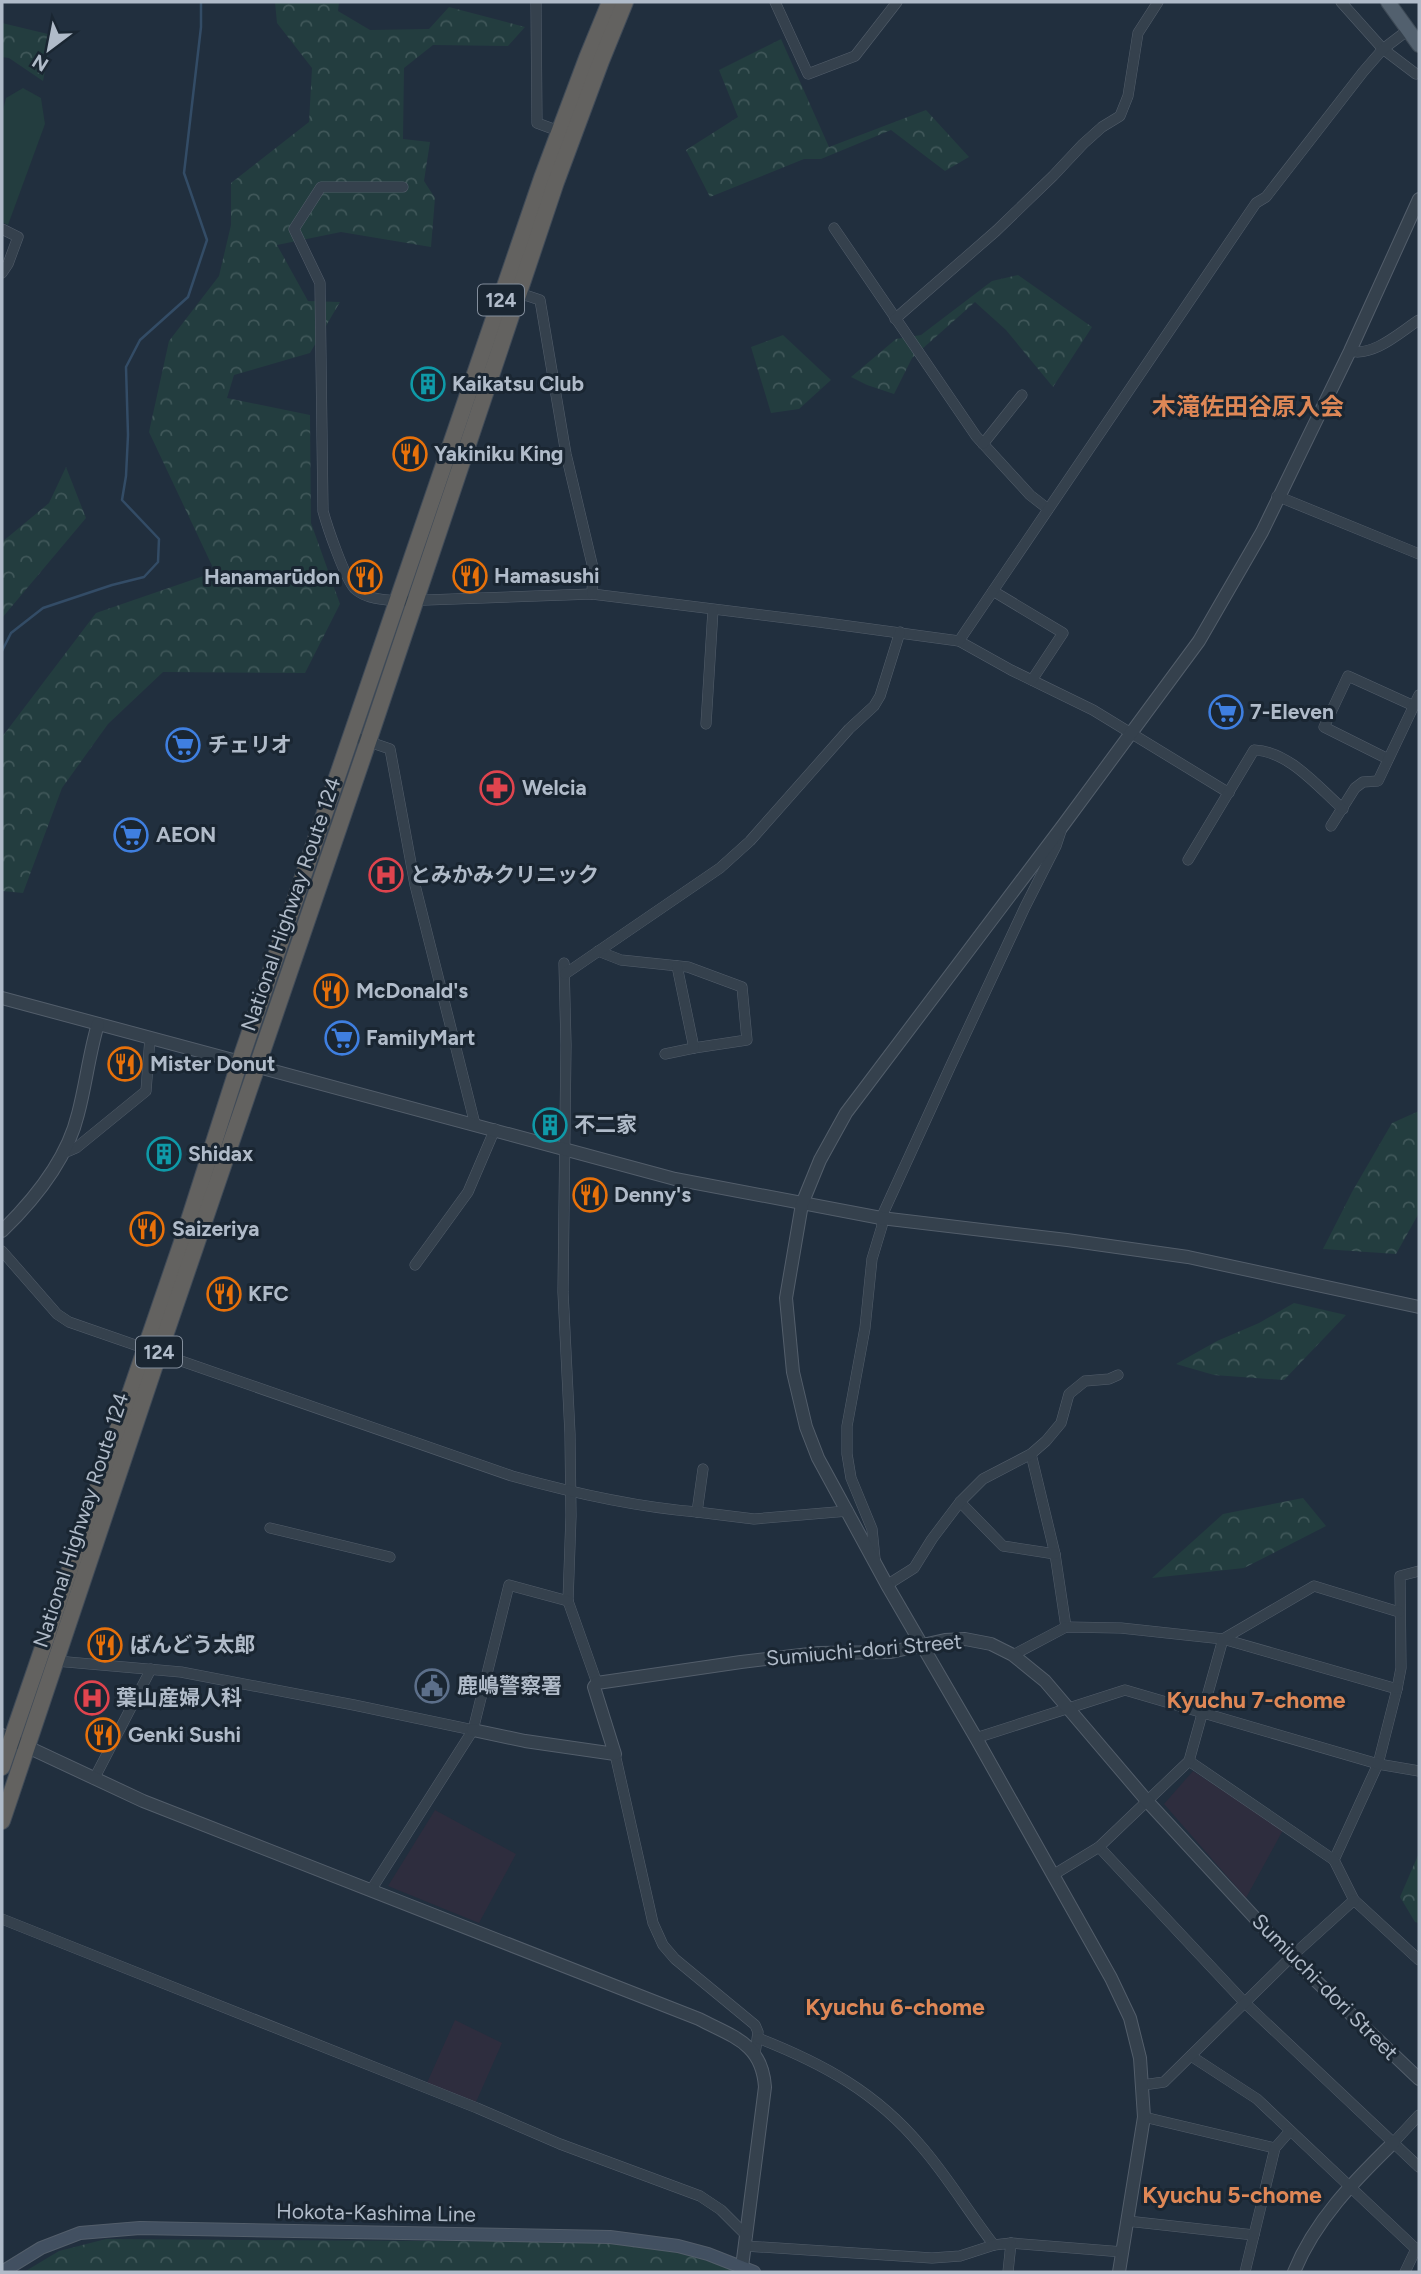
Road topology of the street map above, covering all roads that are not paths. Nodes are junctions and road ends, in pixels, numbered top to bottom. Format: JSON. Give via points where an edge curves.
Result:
{"nodes":[{"id":1,"x":536,"y":2,"type":"edge"},
{"id":2,"x":610,"y":2,"type":"edge"},
{"id":3,"x":625,"y":2,"type":"edge"},
{"id":4,"x":775,"y":2,"type":"edge"},
{"id":5,"x":897,"y":2,"type":"edge"},
{"id":6,"x":1158,"y":2,"type":"edge"},
{"id":7,"x":1341,"y":2,"type":"edge"},
{"id":8,"x":1388,"y":2,"type":"edge"},
{"id":9,"x":1408,"y":30,"type":"junction"},
{"id":10,"x":1419,"y":45,"type":"edge"},
{"id":11,"x":1383,"y":49,"type":"junction"},
{"id":12,"x":1416,"y":74,"type":"dead end"},
{"id":13,"x":566,"y":134,"type":"junction"},
{"id":14,"x":403,"y":187,"type":"dead end"},
{"id":15,"x":1419,"y":199,"type":"edge"},
{"id":16,"x":834,"y":228,"type":"dead end"},
{"id":17,"x":2,"y":229,"type":"edge"},
{"id":18,"x":2,"y":273,"type":"edge"},
{"id":19,"x":512,"y":291,"type":"junction"},
{"id":20,"x":895,"y":319,"type":"junction"},
{"id":21,"x":1419,"y":320,"type":"edge"},
{"id":22,"x":1350,"y":351,"type":"junction"},
{"id":23,"x":1022,"y":395,"type":"dead end"},
{"id":24,"x":983,"y":444,"type":"junction"},
{"id":25,"x":1277,"y":496,"type":"junction"},
{"id":26,"x":1048,"y":509,"type":"junction"},
{"id":27,"x":1419,"y":554,"type":"edge"},
{"id":28,"x":993,"y":591,"type":"junction"},
{"id":29,"x":592,"y":594,"type":"junction"},
{"id":30,"x":398,"y":601,"type":"junction"},
{"id":31,"x":415,"y":601,"type":"junction"},
{"id":32,"x":713,"y":610,"type":"junction"},
{"id":33,"x":900,"y":632,"type":"junction"},
{"id":34,"x":959,"y":641,"type":"junction"},
{"id":35,"x":1032,"y":680,"type":"junction"},
{"id":36,"x":1419,"y":695,"type":"edge"},
{"id":37,"x":1413,"y":706,"type":"junction"},
{"id":38,"x":706,"y":724,"type":"dead end"},
{"id":39,"x":1132,"y":732,"type":"junction"},
{"id":40,"x":352,"y":736,"type":"junction"},
{"id":41,"x":368,"y":742,"type":"junction"},
{"id":42,"x":1388,"y":759,"type":"junction"},
{"id":43,"x":1229,"y":793,"type":"junction"},
{"id":44,"x":1343,"y":808,"type":"junction"},
{"id":45,"x":1064,"y":824,"type":"junction"},
{"id":46,"x":1331,"y":826,"type":"dead end"},
{"id":47,"x":1188,"y":860,"type":"dead end"},
{"id":48,"x":598,"y":951,"type":"junction"},
{"id":49,"x":564,"y":963,"type":"dead end"},
{"id":50,"x":677,"y":966,"type":"junction"},
{"id":51,"x":565,"y":974,"type":"junction"},
{"id":52,"x":2,"y":998,"type":"edge"},
{"id":53,"x":97,"y":1024,"type":"junction"},
{"id":54,"x":150,"y":1038,"type":"junction"},
{"id":55,"x":694,"y":1048,"type":"junction"},
{"id":56,"x":665,"y":1054,"type":"dead end"},
{"id":57,"x":240,"y":1061,"type":"junction"},
{"id":58,"x":258,"y":1066,"type":"junction"},
{"id":59,"x":475,"y":1124,"type":"junction"},
{"id":60,"x":495,"y":1129,"type":"junction"},
{"id":61,"x":565,"y":1149,"type":"junction"},
{"id":62,"x":62,"y":1154,"type":"junction"},
{"id":63,"x":802,"y":1204,"type":"junction"},
{"id":64,"x":881,"y":1218,"type":"junction"},
{"id":65,"x":2,"y":1231,"type":"edge"},
{"id":66,"x":2,"y":1251,"type":"edge"},
{"id":67,"x":415,"y":1265,"type":"dead end"},
{"id":68,"x":1419,"y":1307,"type":"edge"},
{"id":69,"x":152,"y":1351,"type":"junction"},
{"id":70,"x":1118,"y":1375,"type":"dead end"},
{"id":71,"x":1031,"y":1454,"type":"junction"},
{"id":72,"x":703,"y":1469,"type":"dead end"},
{"id":73,"x":571,"y":1492,"type":"junction"},
{"id":74,"x":960,"y":1502,"type":"junction"},
{"id":75,"x":848,"y":1511,"type":"junction"},
{"id":76,"x":697,"y":1512,"type":"junction"},
{"id":77,"x":270,"y":1528,"type":"dead end"},
{"id":78,"x":1055,"y":1554,"type":"junction"},
{"id":79,"x":390,"y":1556,"type":"dead end"},
{"id":80,"x":875,"y":1563,"type":"junction"},
{"id":81,"x":1419,"y":1571,"type":"edge"},
{"id":82,"x":887,"y":1585,"type":"junction"},
{"id":83,"x":568,"y":1601,"type":"junction"},
{"id":84,"x":1399,"y":1612,"type":"junction"},
{"id":85,"x":1066,"y":1628,"type":"junction"},
{"id":86,"x":1223,"y":1639,"type":"junction"},
{"id":87,"x":923,"y":1645,"type":"junction"},
{"id":88,"x":1013,"y":1654,"type":"junction"},
{"id":89,"x":57,"y":1661,"type":"junction"},
{"id":90,"x":152,"y":1669,"type":"junction"},
{"id":91,"x":597,"y":1684,"type":"junction"},
{"id":92,"x":1397,"y":1689,"type":"junction"},
{"id":93,"x":1069,"y":1710,"type":"junction"},
{"id":94,"x":1202,"y":1712,"type":"junction"},
{"id":95,"x":473,"y":1730,"type":"junction"},
{"id":96,"x":6,"y":1737,"type":"edge"},
{"id":97,"x":976,"y":1738,"type":"junction"},
{"id":98,"x":27,"y":1748,"type":"junction"},
{"id":99,"x":615,"y":1754,"type":"junction"},
{"id":100,"x":1189,"y":1761,"type":"junction"},
{"id":101,"x":1378,"y":1764,"type":"junction"},
{"id":102,"x":2,"y":1767,"type":"edge"},
{"id":103,"x":1419,"y":1771,"type":"edge"},
{"id":104,"x":93,"y":1779,"type":"junction"},
{"id":105,"x":1148,"y":1802,"type":"junction"},
{"id":106,"x":2,"y":1821,"type":"edge"},
{"id":107,"x":1099,"y":1847,"type":"junction"},
{"id":108,"x":1334,"y":1860,"type":"junction"},
{"id":109,"x":1053,"y":1875,"type":"junction"},
{"id":110,"x":371,"y":1890,"type":"junction"},
{"id":111,"x":1354,"y":1899,"type":"junction"},
{"id":112,"x":2,"y":1919,"type":"edge"},
{"id":113,"x":1291,"y":1957,"type":"junction"},
{"id":114,"x":1419,"y":1960,"type":"edge"},
{"id":115,"x":1245,"y":2003,"type":"junction"},
{"id":116,"x":758,"y":2038,"type":"junction"},
{"id":117,"x":755,"y":2053,"type":"junction"},
{"id":118,"x":1191,"y":2056,"type":"junction"},
{"id":119,"x":1419,"y":2079,"type":"edge"},
{"id":120,"x":1143,"y":2085,"type":"junction"},
{"id":121,"x":1419,"y":2115,"type":"edge"},
{"id":122,"x":1144,"y":2117,"type":"junction"},
{"id":123,"x":1289,"y":2132,"type":"junction"},
{"id":124,"x":1394,"y":2142,"type":"junction"},
{"id":125,"x":1275,"y":2148,"type":"junction"},
{"id":126,"x":1419,"y":2167,"type":"edge"},
{"id":127,"x":1348,"y":2187,"type":"junction"},
{"id":128,"x":1127,"y":2221,"type":"junction"},
{"id":129,"x":1254,"y":2235,"type":"junction"},
{"id":130,"x":746,"y":2241,"type":"junction"},
{"id":131,"x":1011,"y":2243,"type":"junction"},
{"id":132,"x":994,"y":2245,"type":"junction"},
{"id":133,"x":1418,"y":2249,"type":"edge"},
{"id":134,"x":1122,"y":2252,"type":"junction"},
{"id":135,"x":748,"y":2269,"type":"edge"},
{"id":136,"x":2,"y":2272,"type":"edge"},
{"id":137,"x":1009,"y":2272,"type":"edge"},
{"id":138,"x":1119,"y":2272,"type":"edge"},
{"id":139,"x":1245,"y":2272,"type":"edge"},
{"id":140,"x":1294,"y":2272,"type":"edge"},
{"id":141,"x":1405,"y":2272,"type":"edge"}],
"edges":[{"from":1,"to":13,"type":"street","via":[[537,123]]},
{"from":2,"to":13,"type":"highway","name":"National Highway Route 124","number":"124"},
{"from":3,"to":13,"type":"highway","name":"National Highway Route 124","number":"124"},
{"from":4,"to":5,"type":"street","via":[[808,74],[855,56]]},
{"from":6,"to":20,"type":"street","via":[[1138,33],[1128,96],[1120,116],[1083,144],[996,231]]},
{"from":7,"to":11,"type":"street"},
{"from":8,"to":9,"type":"main road"},
{"from":9,"to":10,"type":"main road"},
{"from":9,"to":11,"type":"street"},
{"from":11,"to":12,"type":"street"},
{"from":11,"to":26,"type":"street","via":[[1266,197],[1256,203]]},
{"from":13,"to":19,"type":"highway","name":"National Highway Route 124","number":"124"},
{"from":14,"to":30,"type":"street","via":[[321,187],[295,229],[320,284],[323,511],[355,589],[373,598]]},
{"from":15,"to":22,"type":"street"},
{"from":16,"to":20,"type":"street"},
{"from":17,"to":18,"type":"street","via":[[18,237]]},
{"from":19,"to":29,"type":"street","via":[[540,300],[566,454],[593,568]]},
{"from":19,"to":30,"type":"highway","name":"National Highway Route 124","number":"124"},
{"from":19,"to":31,"type":"highway","name":"National Highway Route 124","number":"124"},
{"from":20,"to":24,"type":"street"},
{"from":21,"to":22,"type":"street","via":[[1382,344],[1359,353]]},
{"from":22,"to":25,"type":"street"},
{"from":23,"to":24,"type":"street"},
{"from":24,"to":26,"type":"street"},
{"from":25,"to":27,"type":"street"},
{"from":25,"to":39,"type":"street","via":[[1262,532],[1199,641]]},
{"from":26,"to":28,"type":"street"},
{"from":28,"to":34,"type":"street"},
{"from":28,"to":35,"type":"street","via":[[1063,632]]},
{"from":29,"to":31,"type":"street"},
{"from":29,"to":32,"type":"street"},
{"from":30,"to":31,"type":"street"},
{"from":30,"to":40,"type":"highway","name":"National Highway Route 124","number":"124"},
{"from":31,"to":41,"type":"highway","name":"National Highway Route 124","number":"124"},
{"from":32,"to":33,"type":"street"},
{"from":32,"to":38,"type":"street"},
{"from":33,"to":34,"type":"street"},
{"from":33,"to":48,"type":"street","via":[[874,706],[750,841],[720,868]]},
{"from":34,"to":35,"type":"street"},
{"from":35,"to":39,"type":"street"},
{"from":36,"to":37,"type":"street"},
{"from":37,"to":42,"type":"street"},
{"from":37,"to":42,"type":"street","via":[[1348,676],[1324,727]]},
{"from":39,"to":43,"type":"street"},
{"from":39,"to":45,"type":"street"},
{"from":40,"to":41,"type":"street"},
{"from":40,"to":57,"type":"highway","name":"National Highway Route 124","number":"124"},
{"from":41,"to":58,"type":"highway","name":"National Highway Route 124","number":"124"},
{"from":41,"to":59,"type":"street","via":[[390,749],[415,885]]},
{"from":42,"to":44,"type":"street","via":[[1378,781],[1363,782]]},
{"from":43,"to":44,"type":"street","via":[[1254,750],[1265,751],[1294,766]]},
{"from":43,"to":47,"type":"street"},
{"from":44,"to":46,"type":"street"},
{"from":45,"to":63,"type":"street","via":[[846,1112]]},
{"from":45,"to":64,"type":"street"},
{"from":48,"to":50,"type":"street","via":[[621,960]]},
{"from":48,"to":51,"type":"street"},
{"from":49,"to":51,"type":"street"},
{"from":50,"to":55,"type":"street"},
{"from":50,"to":55,"type":"street","via":[[742,987],[747,1040]]},
{"from":51,"to":61,"type":"street"},
{"from":52,"to":53,"type":"street"},
{"from":53,"to":54,"type":"street"},
{"from":53,"to":62,"type":"street","via":[[78,1116]]},
{"from":54,"to":57,"type":"street"},
{"from":54,"to":62,"type":"street","via":[[146,1091],[76,1148]]},
{"from":55,"to":56,"type":"street"},
{"from":57,"to":58,"type":"street"},
{"from":57,"to":69,"type":"highway","name":"National Highway Route 124","number":"124"},
{"from":58,"to":59,"type":"street"},
{"from":58,"to":69,"type":"highway","name":"National Highway Route 124","number":"124"},
{"from":59,"to":60,"type":"street"},
{"from":60,"to":61,"type":"street"},
{"from":60,"to":67,"type":"street","via":[[468,1192]]},
{"from":61,"to":63,"type":"street","via":[[675,1179]]},
{"from":61,"to":73,"type":"street","via":[[562,1292]]},
{"from":62,"to":65,"type":"street","via":[[41,1189]]},
{"from":63,"to":64,"type":"street"},
{"from":63,"to":75,"type":"street","via":[[786,1298],[793,1371],[818,1458]]},
{"from":64,"to":68,"type":"street","via":[[1188,1257]]},
{"from":64,"to":80,"type":"street","via":[[847,1426],[851,1478],[872,1529]]},
{"from":66,"to":69,"type":"street","via":[[69,1322]]},
{"from":69,"to":73,"type":"street","via":[[512,1476]]},
{"from":69,"to":89,"type":"highway","name":"National Highway Route 124","number":"124"},
{"from":69,"to":96,"type":"highway","name":"National Highway Route 124","number":"124"},
{"from":70,"to":71,"type":"street","via":[[1085,1381],[1069,1394],[1060,1423]]},
{"from":71,"to":74,"type":"street","via":[[983,1479]]},
{"from":71,"to":78,"type":"street"},
{"from":72,"to":76,"type":"street"},
{"from":73,"to":76,"type":"street"},
{"from":73,"to":83,"type":"street"},
{"from":74,"to":78,"type":"street","via":[[1003,1546]]},
{"from":74,"to":82,"type":"street","via":[[914,1568]]},
{"from":75,"to":76,"type":"street","via":[[754,1519]]},
{"from":75,"to":80,"type":"street"},
{"from":77,"to":79,"type":"street"},
{"from":78,"to":85,"type":"street"},
{"from":80,"to":82,"type":"street"},
{"from":81,"to":84,"type":"street","via":[[1400,1576]]},
{"from":82,"to":87,"type":"street"},
{"from":83,"to":91,"type":"street"},
{"from":83,"to":95,"type":"street","via":[[509,1586]]},
{"from":84,"to":86,"type":"street","via":[[1314,1586]]},
{"from":84,"to":92,"type":"street"},
{"from":85,"to":86,"type":"street","via":[[1121,1628]]},
{"from":85,"to":88,"type":"street"},
{"from":86,"to":92,"type":"street"},
{"from":86,"to":94,"type":"street"},
{"from":87,"to":88,"type":"street","name":"Sumiuchi-dori Street","via":[[965,1639]]},
{"from":87,"to":91,"type":"street","name":"Sumiuchi-dori Street","via":[[891,1652],[766,1659]]},
{"from":87,"to":97,"type":"street"},
{"from":88,"to":93,"type":"street","name":"Sumiuchi-dori Street","via":[[1045,1681]]},
{"from":89,"to":90,"type":"street"},
{"from":89,"to":98,"type":"highway","name":"National Highway Route 124","number":"124"},
{"from":90,"to":95,"type":"street"},
{"from":90,"to":104,"type":"street"},
{"from":91,"to":99,"type":"street","via":[[594,1687]]},
{"from":92,"to":101,"type":"street"},
{"from":93,"to":94,"type":"street","via":[[1125,1690]]},
{"from":93,"to":97,"type":"street"},
{"from":93,"to":105,"type":"street","name":"Sumiuchi-dori Street"},
{"from":94,"to":100,"type":"street"},
{"from":94,"to":101,"type":"street"},
{"from":95,"to":99,"type":"street"},
{"from":95,"to":110,"type":"street"},
{"from":96,"to":98,"type":"street"},
{"from":96,"to":102,"type":"highway","name":"National Highway Route 124","number":"124"},
{"from":97,"to":109,"type":"street"},
{"from":98,"to":104,"type":"street"},
{"from":98,"to":106,"type":"highway","name":"National Highway Route 124","number":"124"},
{"from":99,"to":116,"type":"street","via":[[653,1923],[663,1945],[755,2025]]},
{"from":100,"to":105,"type":"street"},
{"from":100,"to":108,"type":"street"},
{"from":101,"to":103,"type":"street"},
{"from":101,"to":108,"type":"street"},
{"from":104,"to":110,"type":"street"},
{"from":105,"to":107,"type":"street"},
{"from":105,"to":113,"type":"street","name":"Sumiuchi-dori Street"},
{"from":107,"to":109,"type":"street"},
{"from":107,"to":115,"type":"street"},
{"from":108,"to":111,"type":"street"},
{"from":109,"to":120,"type":"street","via":[[1130,2018]]},
{"from":110,"to":117,"type":"street","via":[[699,2019]]},
{"from":111,"to":113,"type":"street"},
{"from":111,"to":114,"type":"street"},
{"from":112,"to":130,"type":"street","via":[[700,2196],[721,2210]]},
{"from":113,"to":115,"type":"street"},
{"from":113,"to":119,"type":"street","name":"Sumiuchi-dori Street"},
{"from":115,"to":118,"type":"street"},
{"from":115,"to":124,"type":"street"},
{"from":116,"to":117,"type":"street"},
{"from":116,"to":132,"type":"street","via":[[807,2057],[880,2105],[922,2146]]},
{"from":117,"to":130,"type":"street","via":[[765,2087]]},
{"from":118,"to":120,"type":"street","via":[[1164,2082]]},
{"from":118,"to":123,"type":"street","via":[[1256,2099]]},
{"from":120,"to":122,"type":"street"},
{"from":121,"to":124,"type":"street"},
{"from":122,"to":125,"type":"street"},
{"from":122,"to":128,"type":"street"},
{"from":123,"to":125,"type":"street"},
{"from":123,"to":127,"type":"street"},
{"from":124,"to":126,"type":"street"},
{"from":124,"to":127,"type":"street"},
{"from":125,"to":129,"type":"street"},
{"from":127,"to":133,"type":"street"},
{"from":127,"to":140,"type":"street"},
{"from":128,"to":129,"type":"street"},
{"from":128,"to":134,"type":"street"},
{"from":129,"to":139,"type":"street"},
{"from":130,"to":132,"type":"street","via":[[932,2258],[960,2256]]},
{"from":130,"to":135,"type":"street"},
{"from":131,"to":132,"type":"street"},
{"from":131,"to":134,"type":"street"},
{"from":131,"to":137,"type":"street"},
{"from":133,"to":141,"type":"street"},
{"from":134,"to":138,"type":"street"},
{"from":135,"to":136,"type":"main road","name":"Hokota-Kashima Line","via":[[678,2246],[610,2237],[140,2228],[80,2233],[41,2248]]}]}
